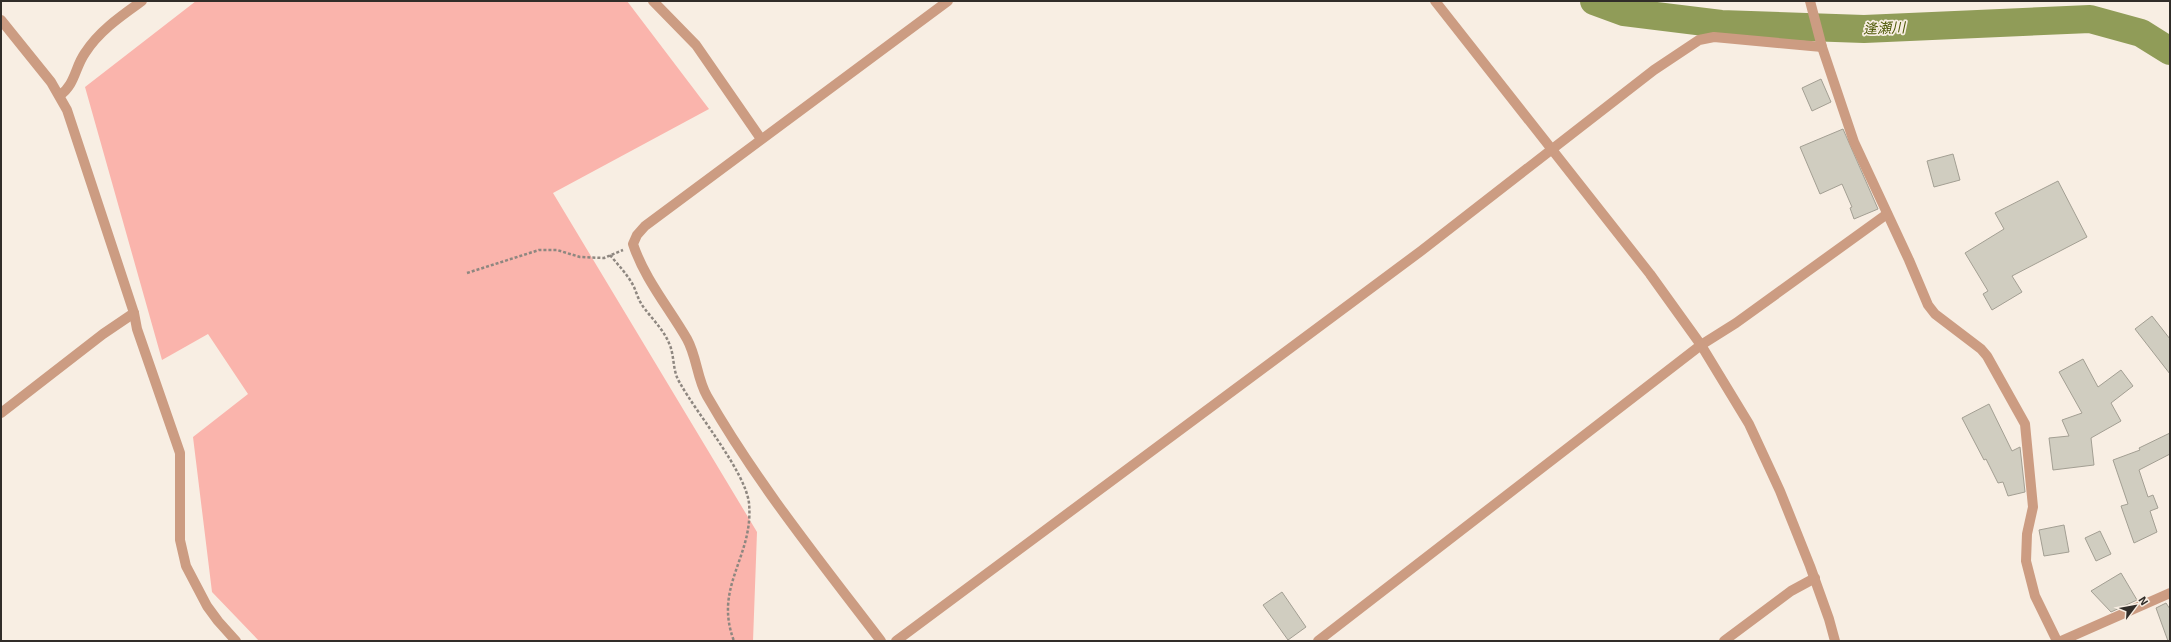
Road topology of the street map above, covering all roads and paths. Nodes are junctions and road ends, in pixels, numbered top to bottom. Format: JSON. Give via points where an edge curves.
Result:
{"nodes":[{"id":1,"x":142,"y":1,"type":"edge"},
{"id":2,"x":653,"y":1,"type":"edge"},
{"id":3,"x":948,"y":1,"type":"edge"},
{"id":4,"x":1435,"y":1,"type":"edge"},
{"id":5,"x":1810,"y":1,"type":"edge"},
{"id":6,"x":1,"y":20,"type":"edge"},
{"id":7,"x":1822,"y":47,"type":"junction"},
{"id":8,"x":60,"y":95,"type":"junction"},
{"id":9,"x":761,"y":138,"type":"junction"},
{"id":10,"x":1552,"y":150,"type":"junction"},
{"id":11,"x":1887,"y":214,"type":"junction"},
{"id":12,"x":633,"y":244,"type":"junction"},
{"id":13,"x":610,"y":255,"type":"junction"},
{"id":14,"x":467,"y":273,"type":"dead end"},
{"id":15,"x":134,"y":313,"type":"junction"},
{"id":16,"x":1701,"y":346,"type":"junction"},
{"id":17,"x":1,"y":413,"type":"edge"},
{"id":18,"x":1815,"y":578,"type":"junction"},
{"id":19,"x":2170,"y":593,"type":"edge"},
{"id":20,"x":236,"y":641,"type":"edge"},
{"id":21,"x":734,"y":641,"type":"edge"},
{"id":22,"x":881,"y":641,"type":"edge"},
{"id":23,"x":896,"y":641,"type":"edge"},
{"id":24,"x":1318,"y":641,"type":"edge"},
{"id":25,"x":1724,"y":641,"type":"edge"},
{"id":26,"x":1835,"y":641,"type":"edge"},
{"id":27,"x":2056,"y":641,"type":"edge"},
{"id":28,"x":2061,"y":641,"type":"edge"}],
"edges":[{"from":1,"to":8,"type":"street","via":[[114,21],[90,45],[73,80]]},
{"from":2,"to":9,"type":"street","via":[[696,45]]},
{"from":3,"to":9,"type":"street"},
{"from":4,"to":10,"type":"street"},
{"from":5,"to":7,"type":"street"},
{"from":6,"to":8,"type":"street"},
{"from":7,"to":10,"type":"street","via":[[1705,38],[1654,70]]},
{"from":7,"to":11,"type":"street","via":[[1854,142]]},
{"from":8,"to":15,"type":"street"},
{"from":9,"to":12,"type":"street","via":[[645,226]]},
{"from":10,"to":16,"type":"street","via":[[1650,274]]},
{"from":10,"to":23,"type":"street","via":[[1131,468],[1114,478]]},
{"from":11,"to":16,"type":"street"},
{"from":11,"to":27,"type":"street","via":[[1928,304],[1935,314],[1988,356],[2025,424],[2033,506],[2027,534],[2026,561],[2035,596]]},
{"from":12,"to":13,"type":"path"},
{"from":12,"to":22,"type":"street","via":[[641,264],[688,341],[705,394],[720,419],[762,484]]},
{"from":13,"to":14,"type":"path","via":[[604,258],[580,257],[557,250],[539,250]]},
{"from":13,"to":21,"type":"path","via":[[625,273],[645,309],[665,334],[679,382],[737,472],[747,493],[749,520],[742,555],[727,602],[728,623]]},
{"from":15,"to":17,"type":"street"},
{"from":15,"to":20,"type":"street","via":[[137,329],[180,453],[180,540],[186,566],[207,606]]},
{"from":16,"to":18,"type":"street","via":[[1749,424],[1780,491]]},
{"from":16,"to":24,"type":"street"},
{"from":18,"to":25,"type":"street","via":[[1790,591]]},
{"from":18,"to":26,"type":"street"},
{"from":19,"to":28,"type":"street"}]}
